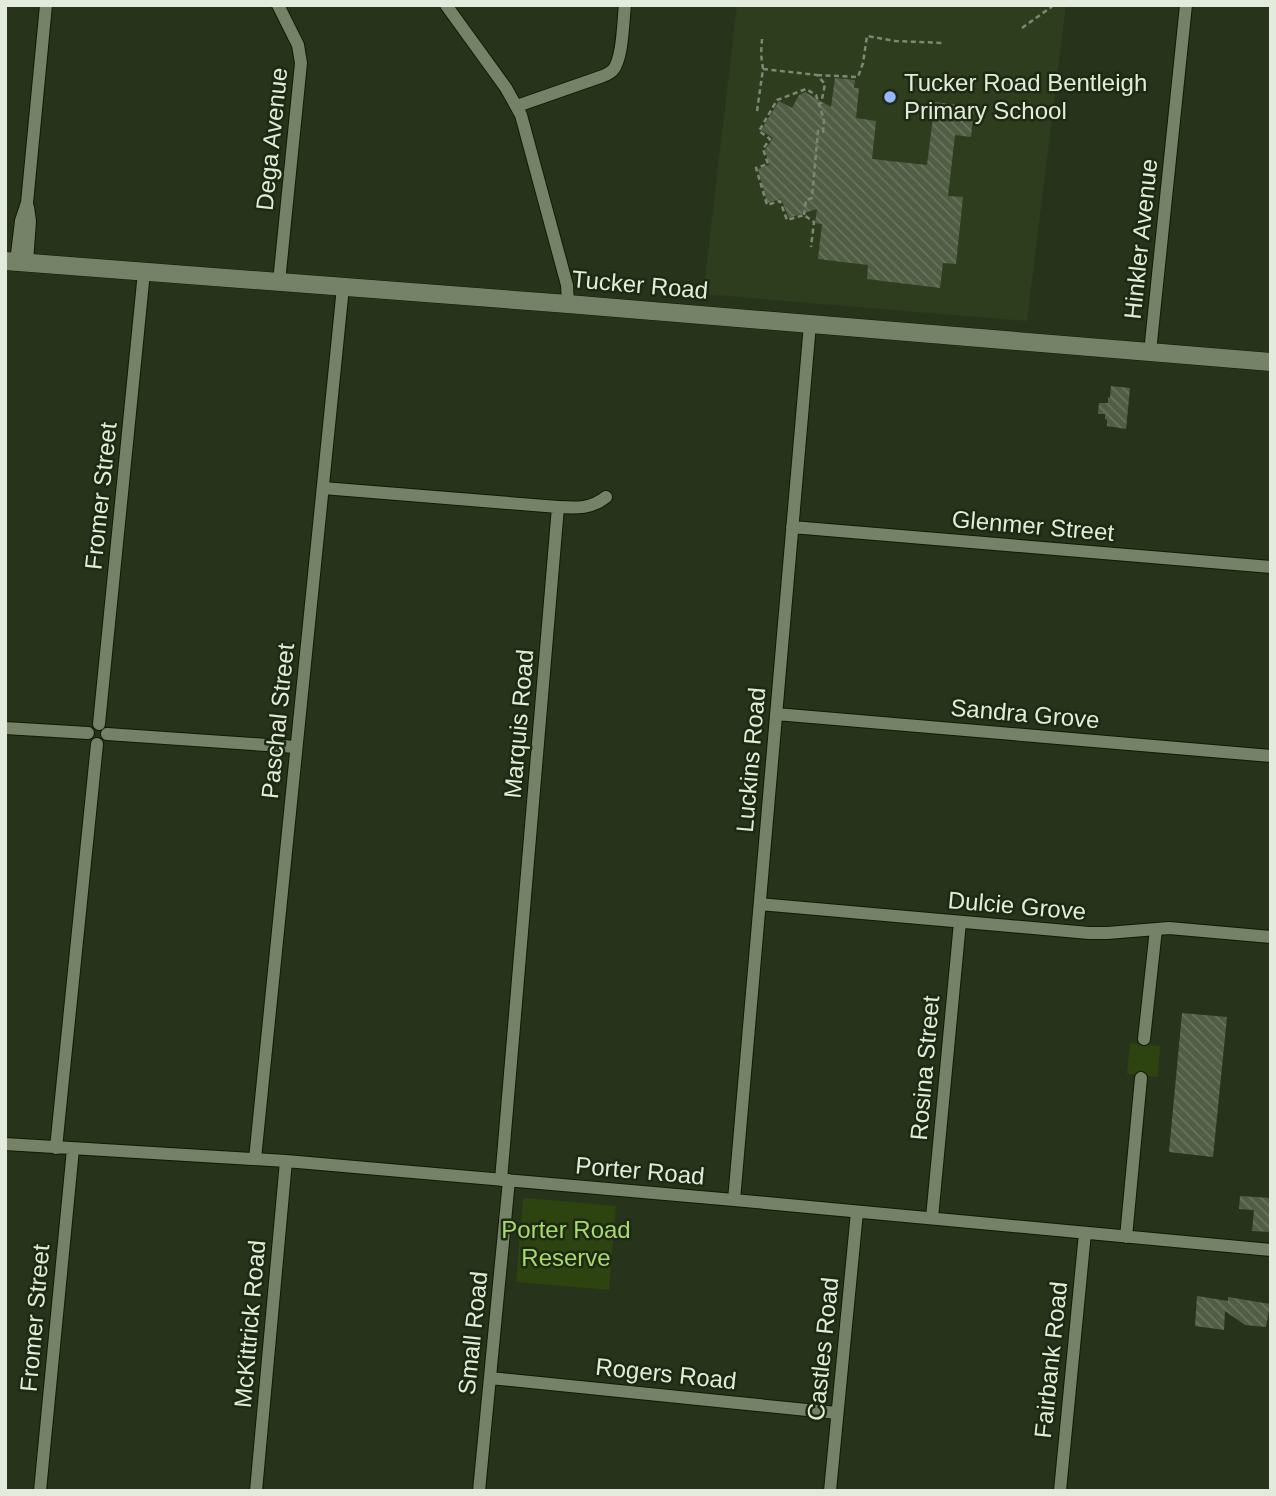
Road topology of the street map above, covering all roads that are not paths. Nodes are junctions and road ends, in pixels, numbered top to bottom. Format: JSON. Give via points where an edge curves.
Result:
{"nodes":[{"id":1,"x":46,"y":5,"type":"edge"},
{"id":2,"x":278,"y":5,"type":"edge"},
{"id":3,"x":446,"y":5,"type":"edge"},
{"id":4,"x":625,"y":5,"type":"edge"},
{"id":5,"x":1186,"y":5,"type":"edge"},
{"id":6,"x":517,"y":106,"type":"junction"},
{"id":7,"x":16,"y":262,"type":"edge"},
{"id":8,"x":144,"y":272,"type":"junction"},
{"id":9,"x":279,"y":282,"type":"junction"},
{"id":10,"x":343,"y":287,"type":"junction"},
{"id":11,"x":568,"y":304,"type":"junction"},
{"id":12,"x":810,"y":324,"type":"junction"},
{"id":13,"x":1150,"y":352,"type":"junction"},
{"id":14,"x":1271,"y":362,"type":"edge"},
{"id":15,"x":323,"y":488,"type":"junction"},
{"id":16,"x":606,"y":496,"type":"dead end"},
{"id":17,"x":558,"y":507,"type":"junction"},
{"id":18,"x":792,"y":527,"type":"junction"},
{"id":19,"x":1271,"y":567,"type":"edge"},
{"id":20,"x":776,"y":714,"type":"junction"},
{"id":21,"x":5,"y":728,"type":"edge"},
{"id":22,"x":97,"y":734,"type":"junction"},
{"id":23,"x":296,"y":747,"type":"junction"},
{"id":24,"x":1271,"y":757,"type":"edge"},
{"id":25,"x":760,"y":904,"type":"junction"},
{"id":26,"x":960,"y":922,"type":"junction"},
{"id":27,"x":1156,"y":929,"type":"junction"},
{"id":28,"x":1271,"y":937,"type":"edge"},
{"id":29,"x":1144,"y":1039,"type":"dead end"},
{"id":30,"x":1142,"y":1078,"type":"dead end"},
{"id":31,"x":5,"y":1144,"type":"edge"},
{"id":32,"x":56,"y":1148,"type":"junction"},
{"id":33,"x":72,"y":1149,"type":"junction"},
{"id":34,"x":254,"y":1159,"type":"junction"},
{"id":35,"x":286,"y":1161,"type":"junction"},
{"id":36,"x":505,"y":1180,"type":"junction"},
{"id":37,"x":734,"y":1200,"type":"junction"},
{"id":38,"x":857,"y":1212,"type":"junction"},
{"id":39,"x":932,"y":1218,"type":"junction"},
{"id":40,"x":1085,"y":1233,"type":"junction"},
{"id":41,"x":1126,"y":1237,"type":"junction"},
{"id":42,"x":1271,"y":1251,"type":"edge"},
{"id":43,"x":490,"y":1378,"type":"junction"},
{"id":44,"x":838,"y":1413,"type":"junction"},
{"id":45,"x":40,"y":1491,"type":"edge"},
{"id":46,"x":256,"y":1491,"type":"edge"},
{"id":47,"x":479,"y":1491,"type":"edge"},
{"id":48,"x":830,"y":1491,"type":"edge"},
{"id":49,"x":1060,"y":1491,"type":"edge"}],
"edges":[{"from":1,"to":7,"type":"street","via":[[27,203],[30,221]]},
{"from":2,"to":9,"type":"street","name":"Dega Avenue","via":[[301,56]]},
{"from":3,"to":6,"type":"street"},
{"from":4,"to":6,"type":"street","via":[[620,54],[613,70]]},
{"from":5,"to":13,"type":"street","name":"Hinkler Avenue"},
{"from":6,"to":11,"type":"street","via":[[567,285]]},
{"from":7,"to":8,"type":"street","name":"Tucker Road"},
{"from":8,"to":9,"type":"street","name":"Tucker Road"},
{"from":8,"to":22,"type":"street","name":"Fromer Street"},
{"from":9,"to":10,"type":"street","name":"Tucker Road"},
{"from":10,"to":11,"type":"street","name":"Tucker Road"},
{"from":10,"to":15,"type":"street","name":"Paschal Street"},
{"from":11,"to":12,"type":"street","name":"Tucker Road"},
{"from":12,"to":13,"type":"street","name":"Tucker Road"},
{"from":12,"to":18,"type":"street","name":"Luckins Road"},
{"from":13,"to":14,"type":"street","name":"Tucker Road"},
{"from":15,"to":17,"type":"street"},
{"from":15,"to":23,"type":"street","name":"Paschal Street"},
{"from":16,"to":17,"type":"street","via":[[593,506]]},
{"from":17,"to":36,"type":"street","name":"Marquis Road"},
{"from":18,"to":19,"type":"street","name":"Glenmer Street"},
{"from":18,"to":20,"type":"street","name":"Luckins Road"},
{"from":20,"to":24,"type":"street","name":"Sandra Grove"},
{"from":20,"to":25,"type":"street","name":"Luckins Road"},
{"from":21,"to":22,"type":"street"},
{"from":22,"to":23,"type":"street"},
{"from":22,"to":32,"type":"street","name":"Fromer Street"},
{"from":23,"to":34,"type":"street","name":"Paschal Street"},
{"from":25,"to":26,"type":"street","name":"Dulcie Grove"},
{"from":25,"to":37,"type":"street","name":"Luckins Road"},
{"from":26,"to":27,"type":"street","name":"Dulcie Grove","via":[[1098,934]]},
{"from":26,"to":39,"type":"street","name":"Rosina Street"},
{"from":27,"to":28,"type":"street","name":"Dulcie Grove"},
{"from":27,"to":29,"type":"street"},
{"from":30,"to":41,"type":"street"},
{"from":31,"to":32,"type":"street","name":"Porter Road"},
{"from":32,"to":33,"type":"street","name":"Porter Road"},
{"from":33,"to":34,"type":"street","name":"Porter Road"},
{"from":33,"to":45,"type":"street","name":"Fromer Street"},
{"from":34,"to":35,"type":"street","name":"Porter Road"},
{"from":35,"to":36,"type":"street","name":"Porter Road"},
{"from":35,"to":46,"type":"street","name":"McKittrick Road"},
{"from":36,"to":37,"type":"street","name":"Porter Road"},
{"from":36,"to":43,"type":"street","name":"Small Road"},
{"from":37,"to":38,"type":"street","name":"Porter Road"},
{"from":38,"to":39,"type":"street","name":"Porter Road"},
{"from":38,"to":44,"type":"street","name":"Castles Road"},
{"from":39,"to":40,"type":"street","name":"Porter Road"},
{"from":40,"to":41,"type":"street","name":"Porter Road"},
{"from":40,"to":49,"type":"street","name":"Fairbank Road"},
{"from":41,"to":42,"type":"street","name":"Porter Road"},
{"from":43,"to":44,"type":"street","name":"Rogers Road"},
{"from":43,"to":47,"type":"street","name":"Small Road"},
{"from":44,"to":48,"type":"street","name":"Castles Road"}]}
